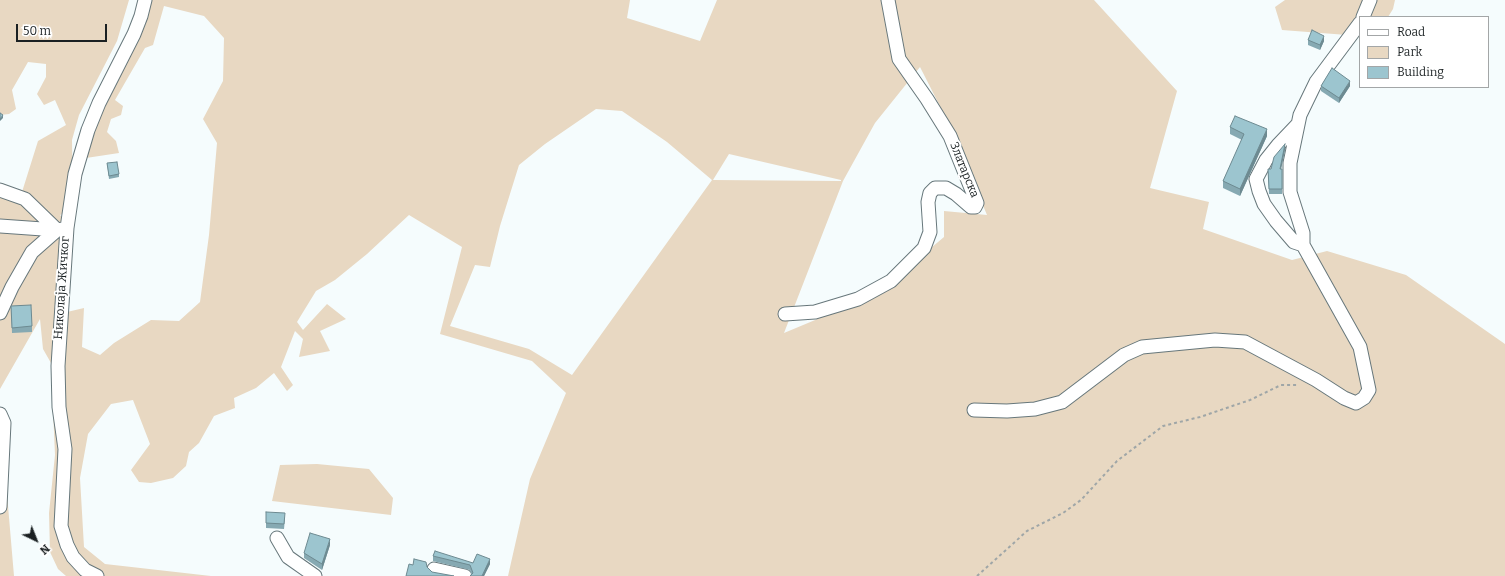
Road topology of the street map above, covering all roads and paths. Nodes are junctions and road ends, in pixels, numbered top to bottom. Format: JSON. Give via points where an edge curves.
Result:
{"nodes":[{"id":1,"x":145,"y":0,"type":"edge"},
{"id":2,"x":888,"y":0,"type":"edge"},
{"id":3,"x":1370,"y":0,"type":"edge"},
{"id":4,"x":1363,"y":16,"type":"edge"},
{"id":5,"x":1359,"y":24,"type":"edge"},
{"id":6,"x":1298,"y":124,"type":"junction"},
{"id":7,"x":0,"y":190,"type":"edge"},
{"id":8,"x":0,"y":226,"type":"edge"},
{"id":9,"x":62,"y":229,"type":"junction"},
{"id":10,"x":1302,"y":245,"type":"junction"},
{"id":11,"x":0,"y":313,"type":"edge"},
{"id":12,"x":785,"y":314,"type":"dead end"},
{"id":13,"x":1302,"y":385,"type":"dead end"},
{"id":14,"x":974,"y":410,"type":"dead end"},
{"id":15,"x":0,"y":414,"type":"edge"},
{"id":16,"x":0,"y":507,"type":"edge"},
{"id":17,"x":277,"y":538,"type":"dead end"},
{"id":18,"x":434,"y":569,"type":"dead end"},
{"id":19,"x":97,"y":576,"type":"edge"},
{"id":20,"x":315,"y":576,"type":"edge"},
{"id":21,"x":465,"y":576,"type":"edge"},
{"id":22,"x":977,"y":576,"type":"edge"}],
"edges":[{"from":1,"to":9,"type":"street","name":"Николаја Жичког","via":[[134,34],[88,130]]},
{"from":2,"to":12,"type":"street","name":"Златарска","via":[[898,59],[950,136],[977,202],[975,207],[970,207],[946,188],[935,188],[930,193],[928,202],[930,232],[924,248],[892,281],[858,299],[837,306],[815,312]]},
{"from":3,"to":4,"type":"street"},
{"from":5,"to":6,"type":"street","via":[[1316,82]]},
{"from":6,"to":10,"type":"street","via":[[1290,163],[1290,192],[1303,234]]},
{"from":6,"to":10,"type":"street","via":[[1266,160],[1256,179],[1264,204],[1294,242]]},
{"from":7,"to":9,"type":"street","via":[[24,199]]},
{"from":8,"to":9,"type":"street"},
{"from":9,"to":11,"type":"street","via":[[32,252]]},
{"from":9,"to":19,"type":"street","name":"Николаја Жичког","via":[[58,358],[59,407],[65,449],[61,526],[73,557],[85,570]]},
{"from":10,"to":14,"type":"street","via":[[1360,348],[1369,390],[1364,398],[1356,403],[1245,342],[1215,340],[1142,347],[1124,356],[1062,402],[1035,409]]},
{"from":13,"to":22,"type":"path","via":[[1281,385],[1250,400],[1164,426],[1117,461],[1081,500],[1063,513],[1027,531]]},
{"from":15,"to":16,"type":"street","via":[[4,423]]},
{"from":17,"to":20,"type":"street","via":[[288,557]]},
{"from":18,"to":21,"type":"street"}]}
